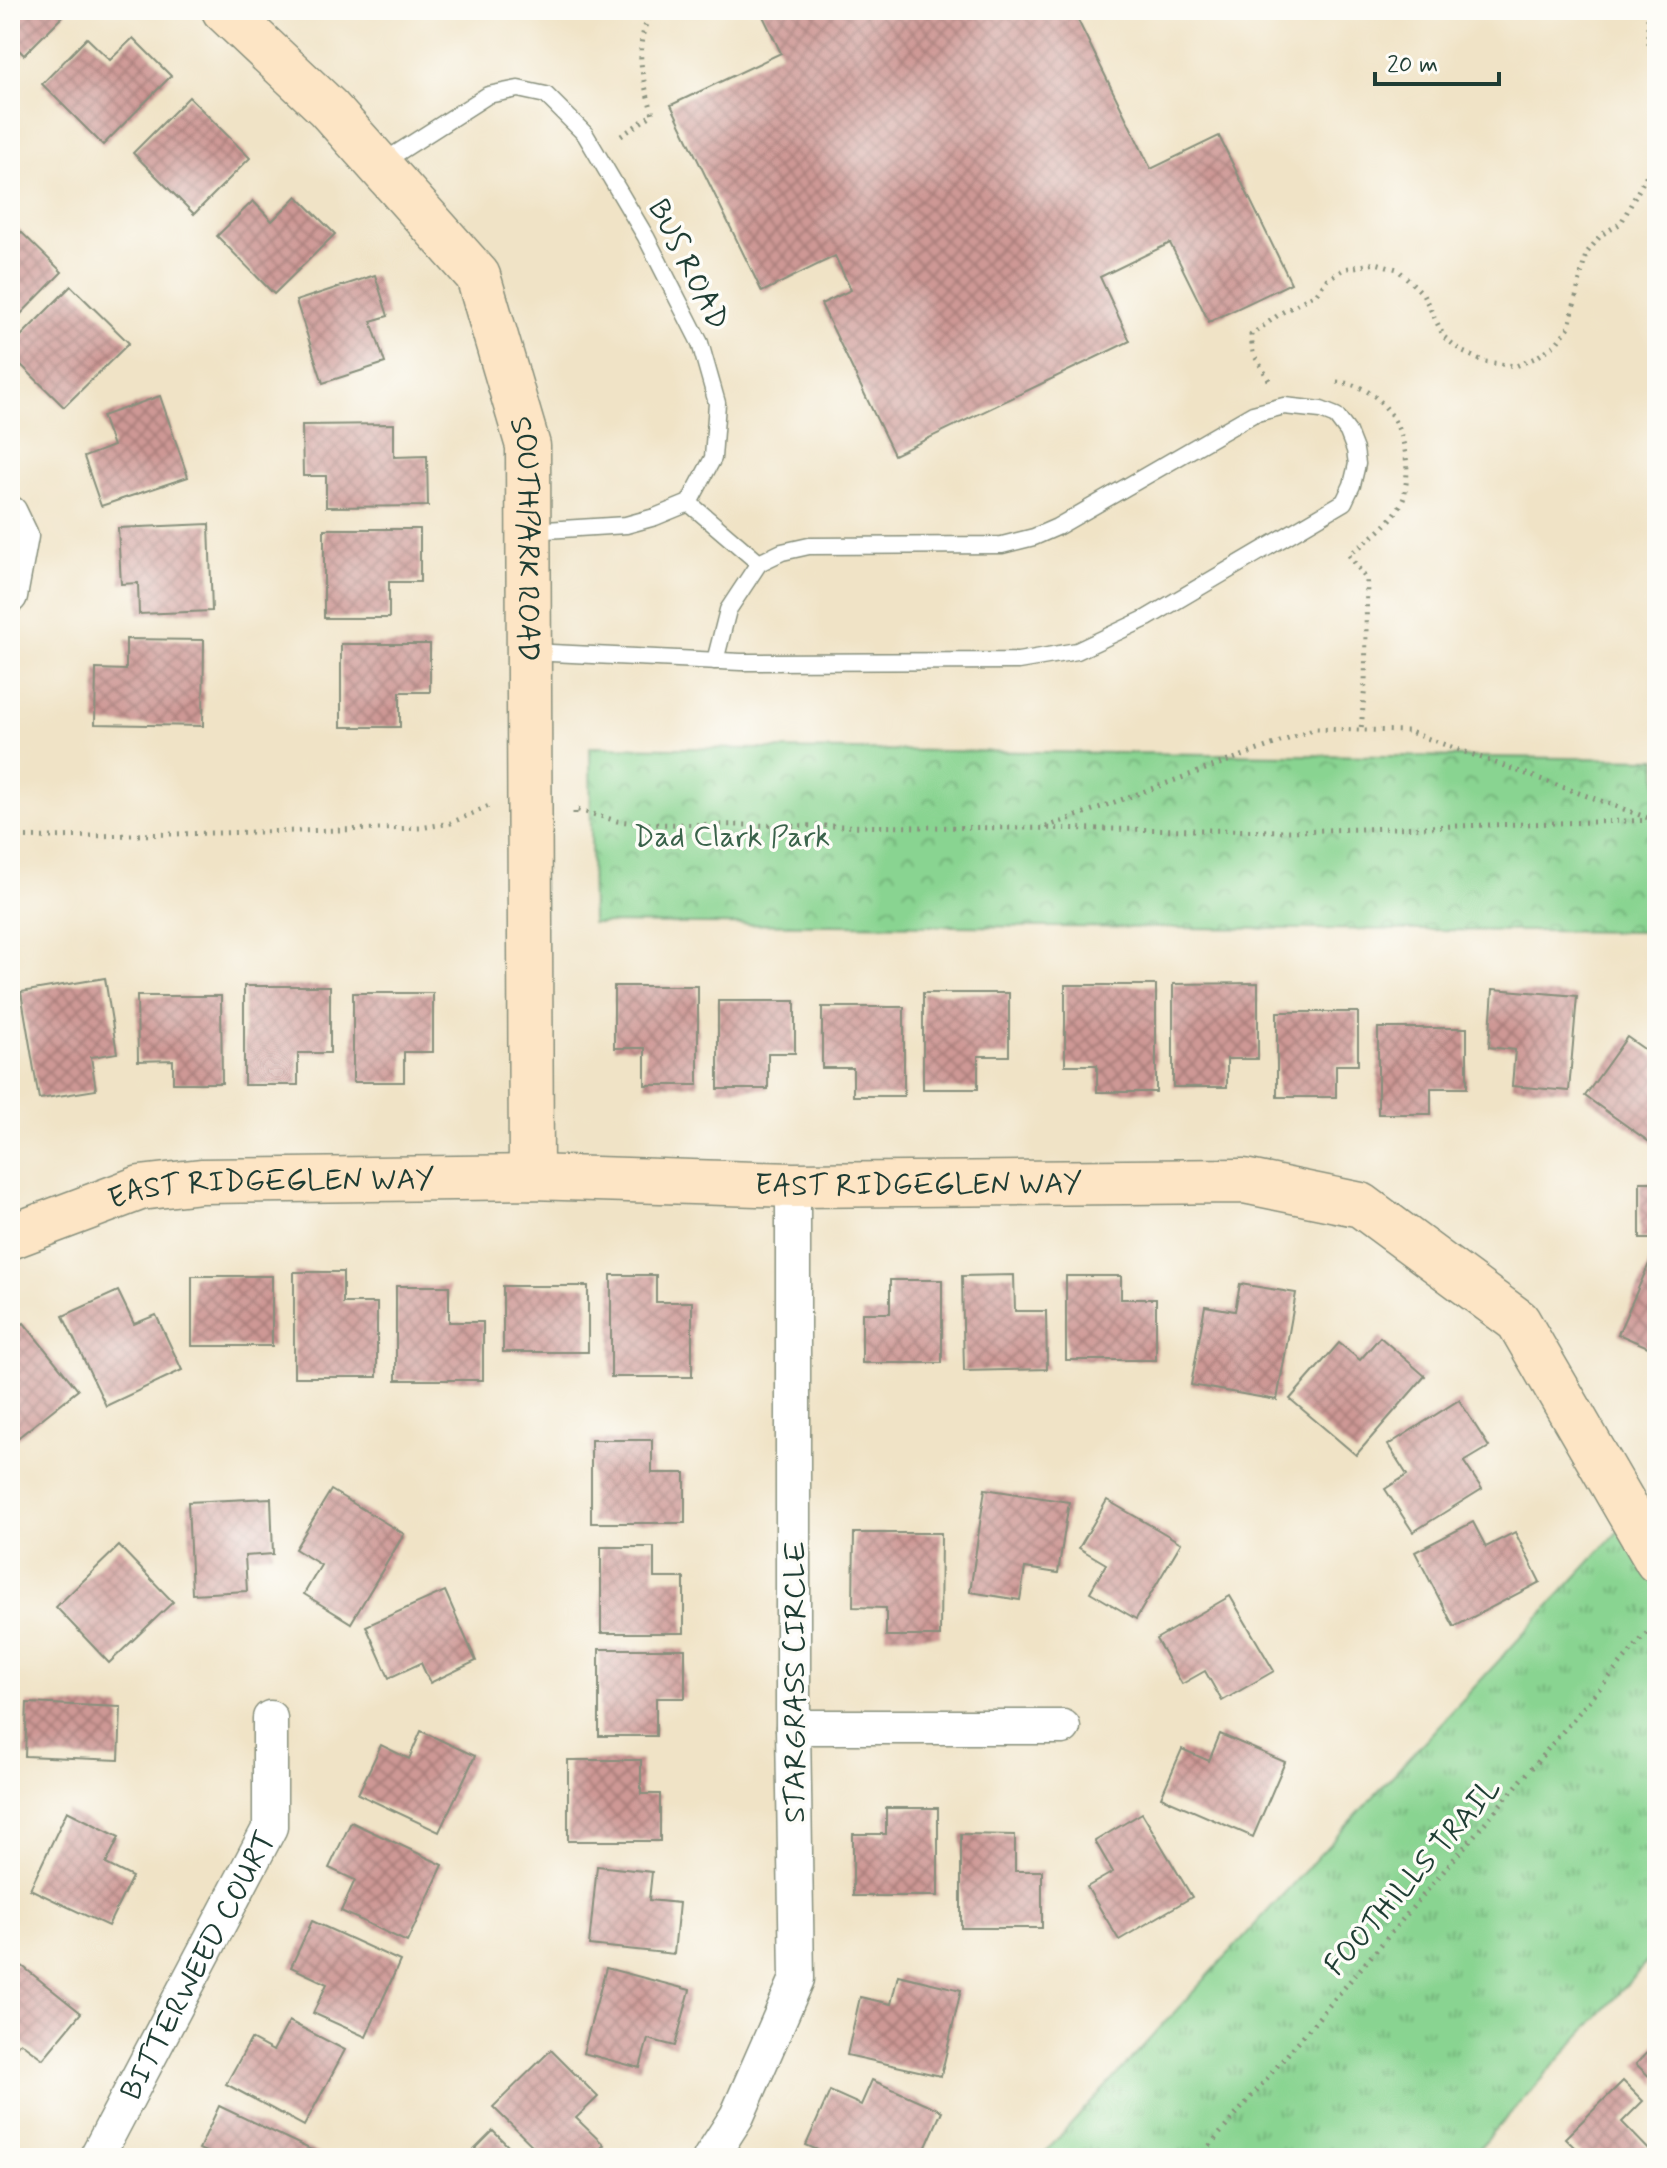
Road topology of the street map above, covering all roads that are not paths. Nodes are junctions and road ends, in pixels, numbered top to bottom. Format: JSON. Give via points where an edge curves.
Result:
{"nodes":[{"id":1,"x":224,"y":10,"type":"edge"},
{"id":2,"x":379,"y":165,"type":"junction"},
{"id":3,"x":689,"y":503,"type":"junction"},
{"id":4,"x":10,"y":513,"type":"edge"},
{"id":5,"x":529,"y":531,"type":"junction"},
{"id":6,"x":759,"y":563,"type":"junction"},
{"id":7,"x":10,"y":596,"type":"edge"},
{"id":8,"x":529,"y":652,"type":"junction"},
{"id":9,"x":715,"y":661,"type":"junction"},
{"id":10,"x":531,"y":1177,"type":"junction"},
{"id":11,"x":793,"y":1185,"type":"junction"},
{"id":12,"x":10,"y":1237,"type":"edge"},
{"id":13,"x":1657,"y":1561,"type":"edge"},
{"id":14,"x":270,"y":1718,"type":"dead end"},
{"id":15,"x":793,"y":1727,"type":"junction"},
{"id":16,"x":1063,"y":1727,"type":"dead end"},
{"id":17,"x":96,"y":2158,"type":"edge"},
{"id":18,"x":710,"y":2158,"type":"edge"}],
"edges":[{"from":1,"to":2,"type":"street","name":"SOUTHPARK ROAD","via":[[328,108]]},
{"from":2,"to":3,"type":"lane","name":"BUS ROAD","via":[[488,95],[518,89],[546,95],[585,134],[700,343],[717,403],[713,458]]},
{"from":2,"to":5,"type":"street","name":"SOUTHPARK ROAD","via":[[478,276],[528,446]]},
{"from":3,"to":5,"type":"lane","via":[[626,525]]},
{"from":3,"to":6,"type":"lane"},
{"from":4,"to":7,"type":"street","via":[[21,536]]},
{"from":5,"to":8,"type":"street","name":"SOUTHPARK ROAD"},
{"from":6,"to":9,"type":"lane","via":[[728,610]]},
{"from":6,"to":9,"type":"lane","via":[[809,546],[1002,545],[1034,537],[1253,414],[1284,406],[1336,416],[1355,450],[1357,464],[1344,502],[1147,618],[1077,651],[1018,661]]},
{"from":8,"to":9,"type":"lane"},
{"from":8,"to":10,"type":"street","name":"SOUTHPARK ROAD"},
{"from":10,"to":11,"type":"street","name":"EAST RIDGEGLEN WAY"},
{"from":10,"to":12,"type":"street","name":"EAST RIDGEGLEN WAY","via":[[201,1181],[140,1188]]},
{"from":11,"to":13,"type":"street","name":"EAST RIDGEGLEN WAY","via":[[1244,1181],[1361,1205],[1518,1321]]},
{"from":11,"to":15,"type":"street","name":"STARGRASS CIRCLE"},
{"from":14,"to":17,"type":"street","name":"BITTERWEED COURT","via":[[270,1827]]},
{"from":15,"to":16,"type":"street"},
{"from":15,"to":18,"type":"street","name":"STARGRASS CIRCLE","via":[[797,1979],[737,2116]]}]}
